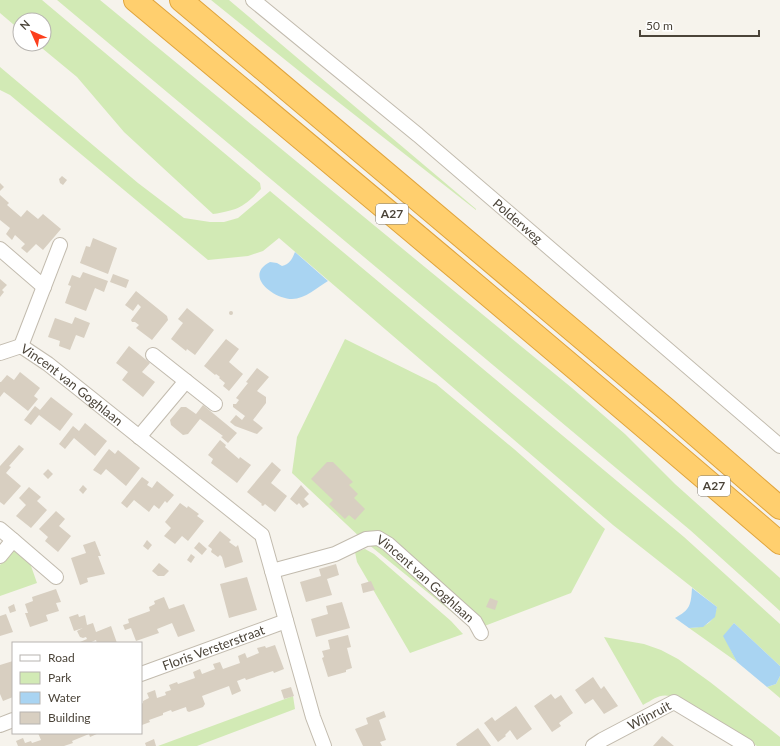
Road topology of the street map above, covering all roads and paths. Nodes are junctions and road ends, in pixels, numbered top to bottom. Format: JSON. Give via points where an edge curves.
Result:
{"nodes":[{"id":1,"x":135,"y":0,"type":"edge"},
{"id":2,"x":181,"y":0,"type":"edge"},
{"id":3,"x":253,"y":0,"type":"edge"},
{"id":4,"x":60,"y":245,"type":"dead end"},
{"id":5,"x":0,"y":250,"type":"edge"},
{"id":6,"x":44,"y":287,"type":"junction"},
{"id":7,"x":21,"y":346,"type":"junction"},
{"id":8,"x":0,"y":353,"type":"edge"},
{"id":9,"x":154,"y":355,"type":"dead end"},
{"id":10,"x":186,"y":381,"type":"junction"},
{"id":11,"x":215,"y":404,"type":"dead end"},
{"id":12,"x":139,"y":437,"type":"junction"},
{"id":13,"x":780,"y":446,"type":"edge"},
{"id":14,"x":780,"y":508,"type":"edge"},
{"id":15,"x":0,"y":529,"type":"edge"},
{"id":16,"x":13,"y":540,"type":"junction"},
{"id":17,"x":780,"y":543,"type":"edge"},
{"id":18,"x":0,"y":556,"type":"edge"},
{"id":19,"x":272,"y":571,"type":"junction"},
{"id":20,"x":56,"y":577,"type":"dead end"},
{"id":21,"x":286,"y":621,"type":"junction"},
{"id":22,"x":481,"y":633,"type":"dead end"},
{"id":23,"x":142,"y":674,"type":"edge"},
{"id":24,"x":12,"y":720,"type":"edge"},
{"id":25,"x":0,"y":725,"type":"edge"},
{"id":26,"x":324,"y":746,"type":"edge"},
{"id":27,"x":593,"y":746,"type":"edge"},
{"id":28,"x":747,"y":746,"type":"edge"}],
"edges":[{"from":1,"to":17,"type":"highway","number":"A27"},
{"from":2,"to":14,"type":"highway","number":"A27"},
{"from":3,"to":13,"type":"street","name":"Polderweg","via":[[418,135]]},
{"from":4,"to":6,"type":"street"},
{"from":5,"to":6,"type":"street"},
{"from":6,"to":7,"type":"street"},
{"from":7,"to":8,"type":"street","name":"Vincent van Goghlaan"},
{"from":7,"to":12,"type":"street","name":"Vincent van Goghlaan","via":[[48,364]]},
{"from":9,"to":10,"type":"street"},
{"from":10,"to":11,"type":"street"},
{"from":10,"to":12,"type":"street"},
{"from":12,"to":19,"type":"street","name":"Vincent van Goghlaan","via":[[262,535]]},
{"from":15,"to":16,"type":"street"},
{"from":16,"to":18,"type":"street"},
{"from":16,"to":20,"type":"street"},
{"from":19,"to":21,"type":"street","name":"Vincent van Goghlaan"},
{"from":19,"to":22,"type":"street","name":"Vincent van Goghlaan","via":[[336,554],[366,539],[378,538],[388,544],[475,622]]},
{"from":21,"to":23,"type":"street","name":"Floris Versterstraat"},
{"from":21,"to":26,"type":"street","name":"Vincent van Goghlaan","via":[[313,717]]},
{"from":24,"to":25,"type":"street"},
{"from":27,"to":28,"type":"street","name":"Wijnruit","via":[[674,702]]}]}
